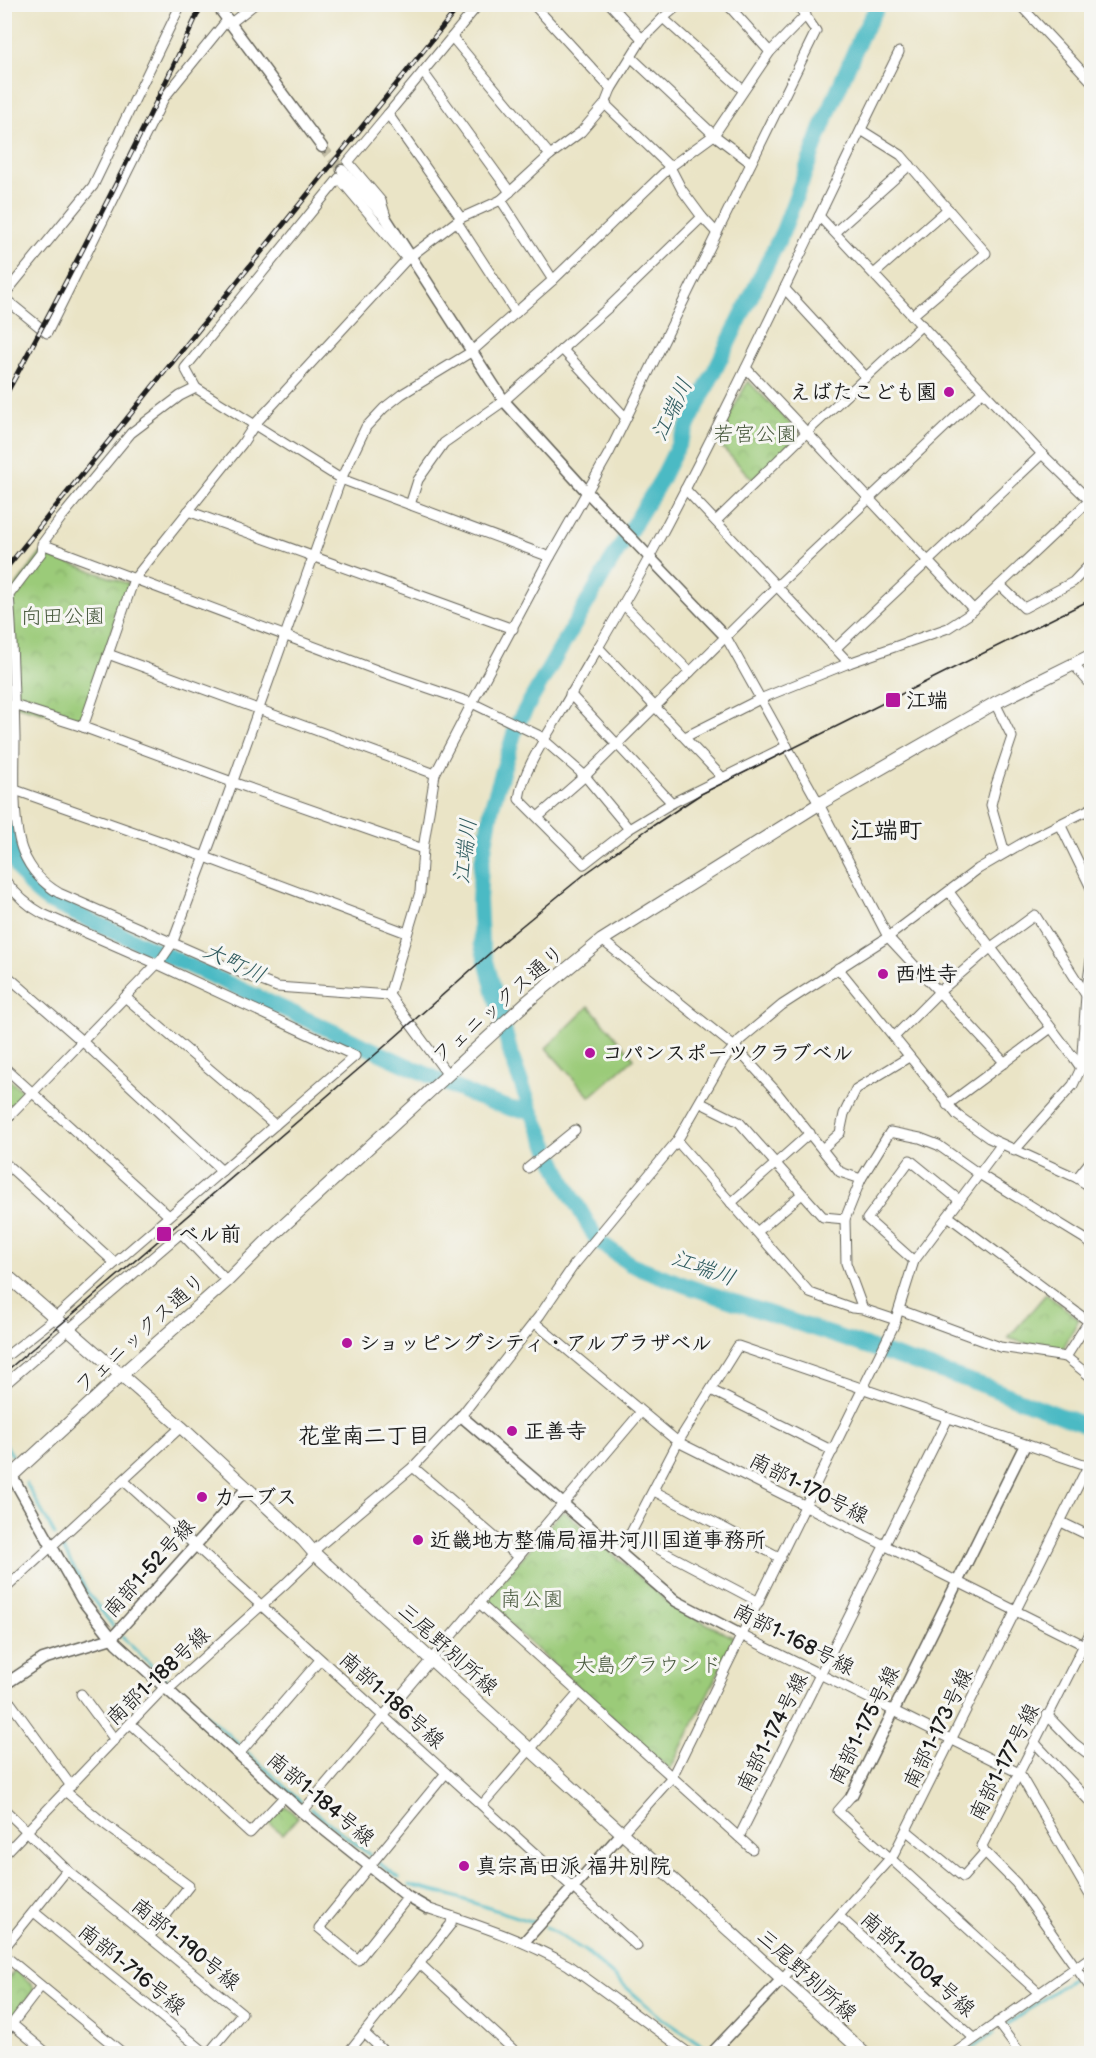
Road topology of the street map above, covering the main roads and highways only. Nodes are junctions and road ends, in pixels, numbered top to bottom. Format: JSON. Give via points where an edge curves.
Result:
{"nodes":[{"id":1,"x":1092,"y":655,"type":"edge"},
{"id":2,"x":4,"y":1273,"type":"edge"},
{"id":3,"x":121,"y":1375,"type":"junction"},
{"id":4,"x":8,"y":1479,"type":"edge"},
{"id":5,"x":865,"y":2054,"type":"edge"}],
"edges":[{"from":1,"to":3,"type":"main road","name":"フェニックス通り","via":[[995,702],[819,804],[602,940],[528,1001]]},
{"from":2,"to":3,"type":"main road","name":"三尾野別所線"},
{"from":3,"to":4,"type":"main road","name":"フェニックス通り"},
{"from":3,"to":5,"type":"main road","name":"三尾野別所線"}]}
